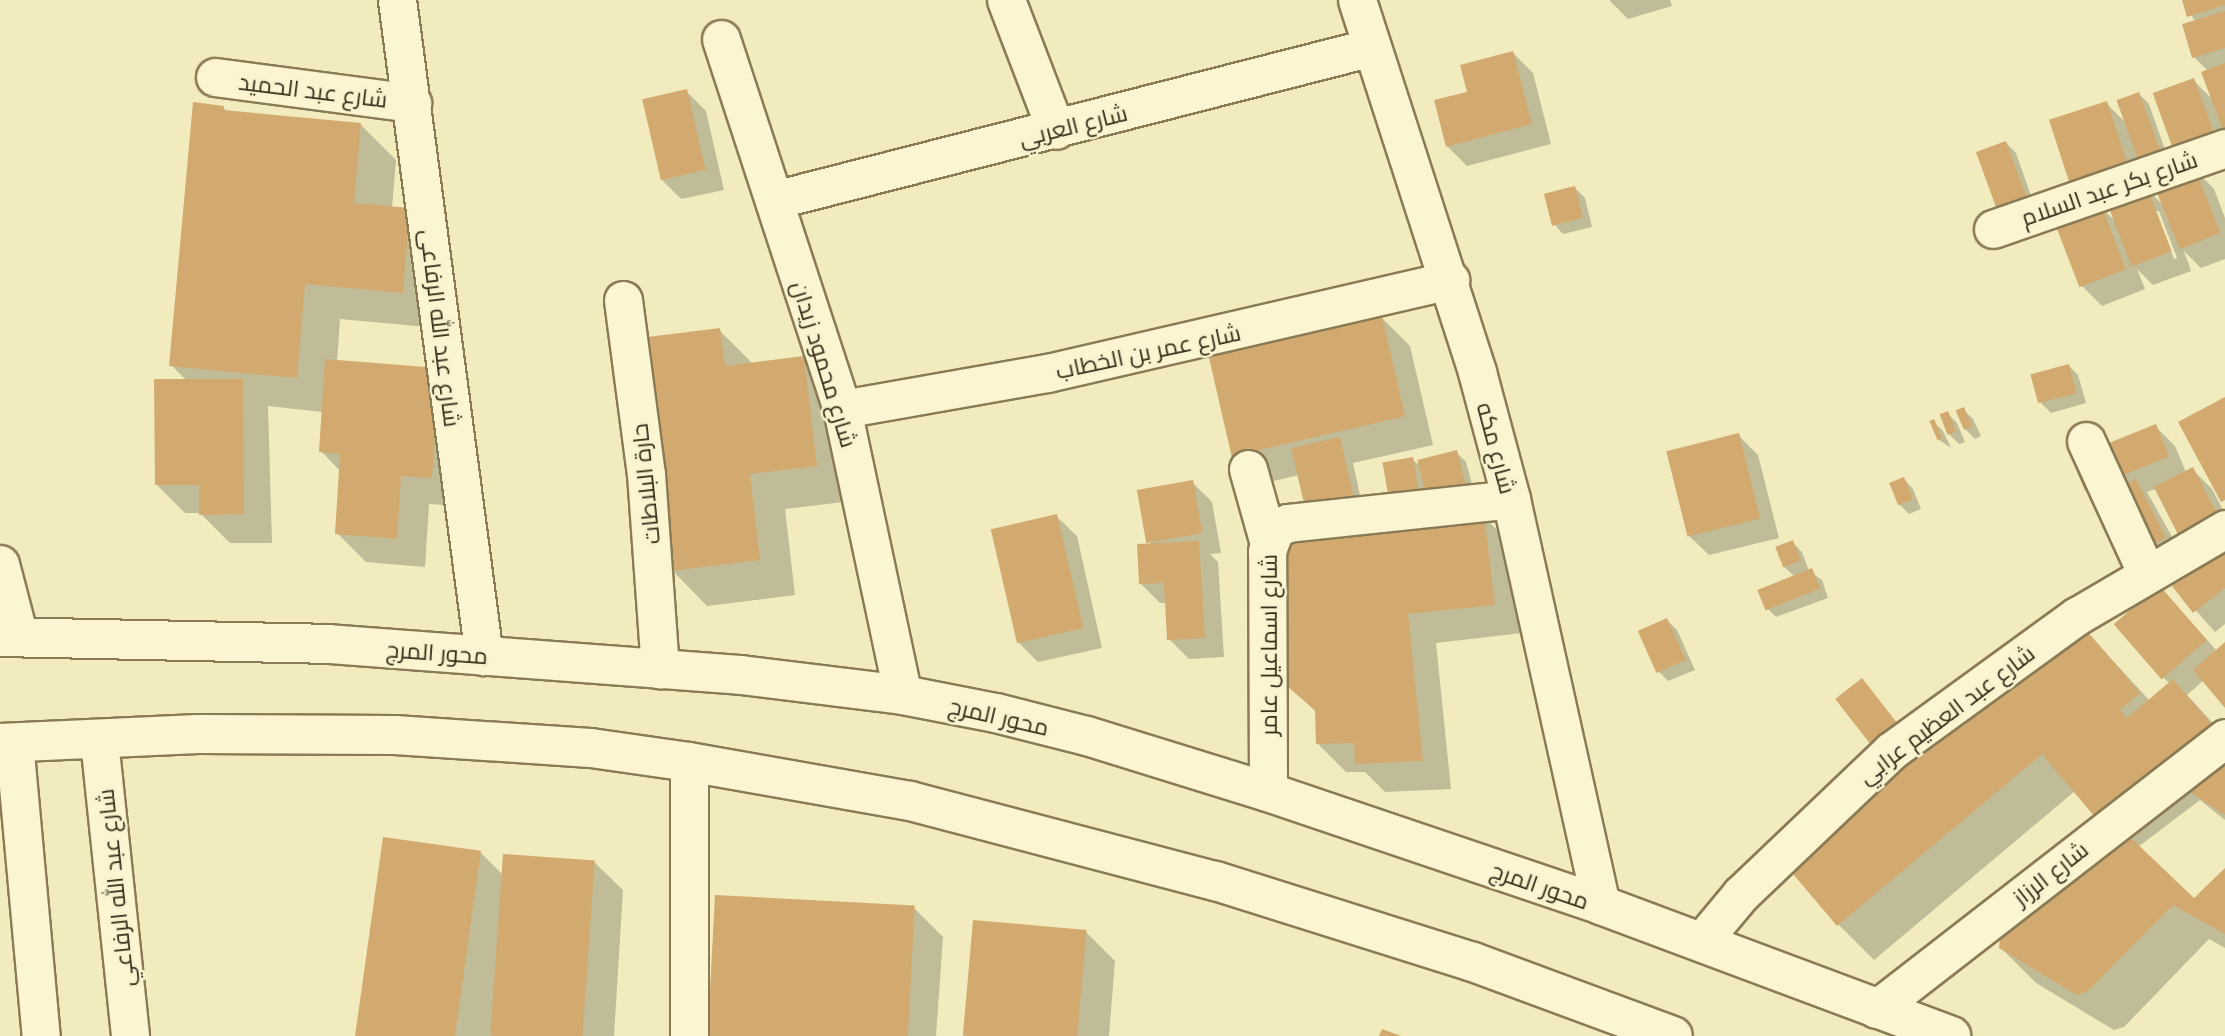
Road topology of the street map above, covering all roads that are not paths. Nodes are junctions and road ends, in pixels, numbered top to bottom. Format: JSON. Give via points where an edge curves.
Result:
{"nodes":[{"id":1,"x":397,"y":0,"type":"edge"},
{"id":2,"x":1006,"y":0,"type":"edge"},
{"id":3,"x":1365,"y":2,"type":"edge"},
{"id":4,"x":721,"y":39,"type":"dead end"},
{"id":5,"x":1372,"y":47,"type":"junction"},
{"id":6,"x":215,"y":77,"type":"dead end"},
{"id":7,"x":412,"y":103,"type":"junction"},
{"id":8,"x":1056,"y":130,"type":"junction"},
{"id":9,"x":2225,"y":148,"type":"edge"},
{"id":10,"x":774,"y":200,"type":"junction"},
{"id":11,"x":1993,"y":229,"type":"dead end"},
{"id":12,"x":1450,"y":280,"type":"junction"},
{"id":13,"x":623,"y":300,"type":"dead end"},
{"id":14,"x":842,"y":409,"type":"junction"},
{"id":15,"x":2086,"y":441,"type":"dead end"},
{"id":16,"x":1248,"y":469,"type":"dead end"},
{"id":17,"x":1511,"y":499,"type":"junction"},
{"id":18,"x":2225,"y":529,"type":"edge"},
{"id":19,"x":1268,"y":540,"type":"junction"},
{"id":20,"x":0,"y":564,"type":"edge"},
{"id":21,"x":2147,"y":574,"type":"junction"},
{"id":22,"x":9,"y":637,"type":"edge"},
{"id":23,"x":484,"y":656,"type":"junction"},
{"id":24,"x":660,"y":669,"type":"junction"},
{"id":25,"x":903,"y":695,"type":"junction"},
{"id":26,"x":2225,"y":738,"type":"edge"},
{"id":27,"x":99,"y":740,"type":"junction"},
{"id":28,"x":7,"y":742,"type":"edge"},
{"id":29,"x":689,"y":762,"type":"junction"},
{"id":30,"x":1268,"y":792,"type":"junction"},
{"id":31,"x":1601,"y":905,"type":"junction"},
{"id":32,"x":1701,"y":942,"type":"junction"},
{"id":33,"x":1876,"y":1009,"type":"junction"},
{"id":34,"x":41,"y":1036,"type":"edge"},
{"id":35,"x":130,"y":1036,"type":"edge"},
{"id":36,"x":689,"y":1036,"type":"edge"},
{"id":37,"x":1674,"y":1036,"type":"edge"},
{"id":38,"x":1951,"y":1036,"type":"edge"}],
"edges":[{"from":1,"to":7,"type":"street","name":"شارع عبد الله الرفاعى"},
{"from":2,"to":8,"type":"street"},
{"from":3,"to":5,"type":"street","name":"شارع مكه"},
{"from":4,"to":10,"type":"street","name":"شارع محمود زيدان"},
{"from":5,"to":8,"type":"street","name":"شارع العربي"},
{"from":5,"to":12,"type":"street","name":"شارع مكه"},
{"from":6,"to":7,"type":"street","name":"شارع عبد الحميد"},
{"from":7,"to":23,"type":"street","name":"شارع عبد الله الرفاعى"},
{"from":8,"to":10,"type":"street","name":"شارع العربي"},
{"from":9,"to":11,"type":"street","name":"شارع بكر عبد السلام"},
{"from":10,"to":14,"type":"street","name":"شارع محمود زيدان"},
{"from":12,"to":14,"type":"street","name":"شارع عمر بن الخطاب","via":[[1060,370]]},
{"from":12,"to":17,"type":"street","name":"شارع مكه"},
{"from":13,"to":24,"type":"street","name":"حارة البلاطات","via":[[646,474]]},
{"from":14,"to":25,"type":"street","name":"شارع محمود زيدان"},
{"from":15,"to":21,"type":"street"},
{"from":16,"to":19,"type":"street"},
{"from":17,"to":19,"type":"street","name":"شارع اسماعيل عامر","via":[[1288,523]]},
{"from":17,"to":31,"type":"street","name":"شارع مكه"},
{"from":18,"to":21,"type":"street","name":"شارع عبد العظيم عرابي"},
{"from":19,"to":30,"type":"street","name":"شارع اسماعيل عامر"},
{"from":20,"to":22,"type":"street"},
{"from":21,"to":32,"type":"street","name":"شارع عبد العظيم عرابي","via":[[2077,616],[1891,751],[1767,867]]},
{"from":22,"to":23,"type":"main road","name":"محور المرج","via":[[328,644]]},
{"from":23,"to":24,"type":"main road","name":"محور المرج"},
{"from":24,"to":25,"type":"main road","name":"محور المرج"},
{"from":25,"to":30,"type":"main road","name":"محور المرج","via":[[1087,736]]},
{"from":26,"to":33,"type":"street","name":"شارع الرزاز"},
{"from":27,"to":28,"type":"main road"},
{"from":27,"to":29,"type":"main road","via":[[198,734],[395,735],[591,748]]},
{"from":27,"to":35,"type":"street","name":"شارع عبد الله الرفاعي"},
{"from":28,"to":34,"type":"street"},
{"from":29,"to":36,"type":"street"},
{"from":29,"to":37,"type":"main road","via":[[911,801],[1216,881],[1474,962]]},
{"from":30,"to":31,"type":"main road","name":"محور المرج"},
{"from":31,"to":32,"type":"main road","name":"محور المرج"},
{"from":32,"to":33,"type":"main road","name":"محور المرج"},
{"from":33,"to":38,"type":"main road","name":"محور المرج"}]}
